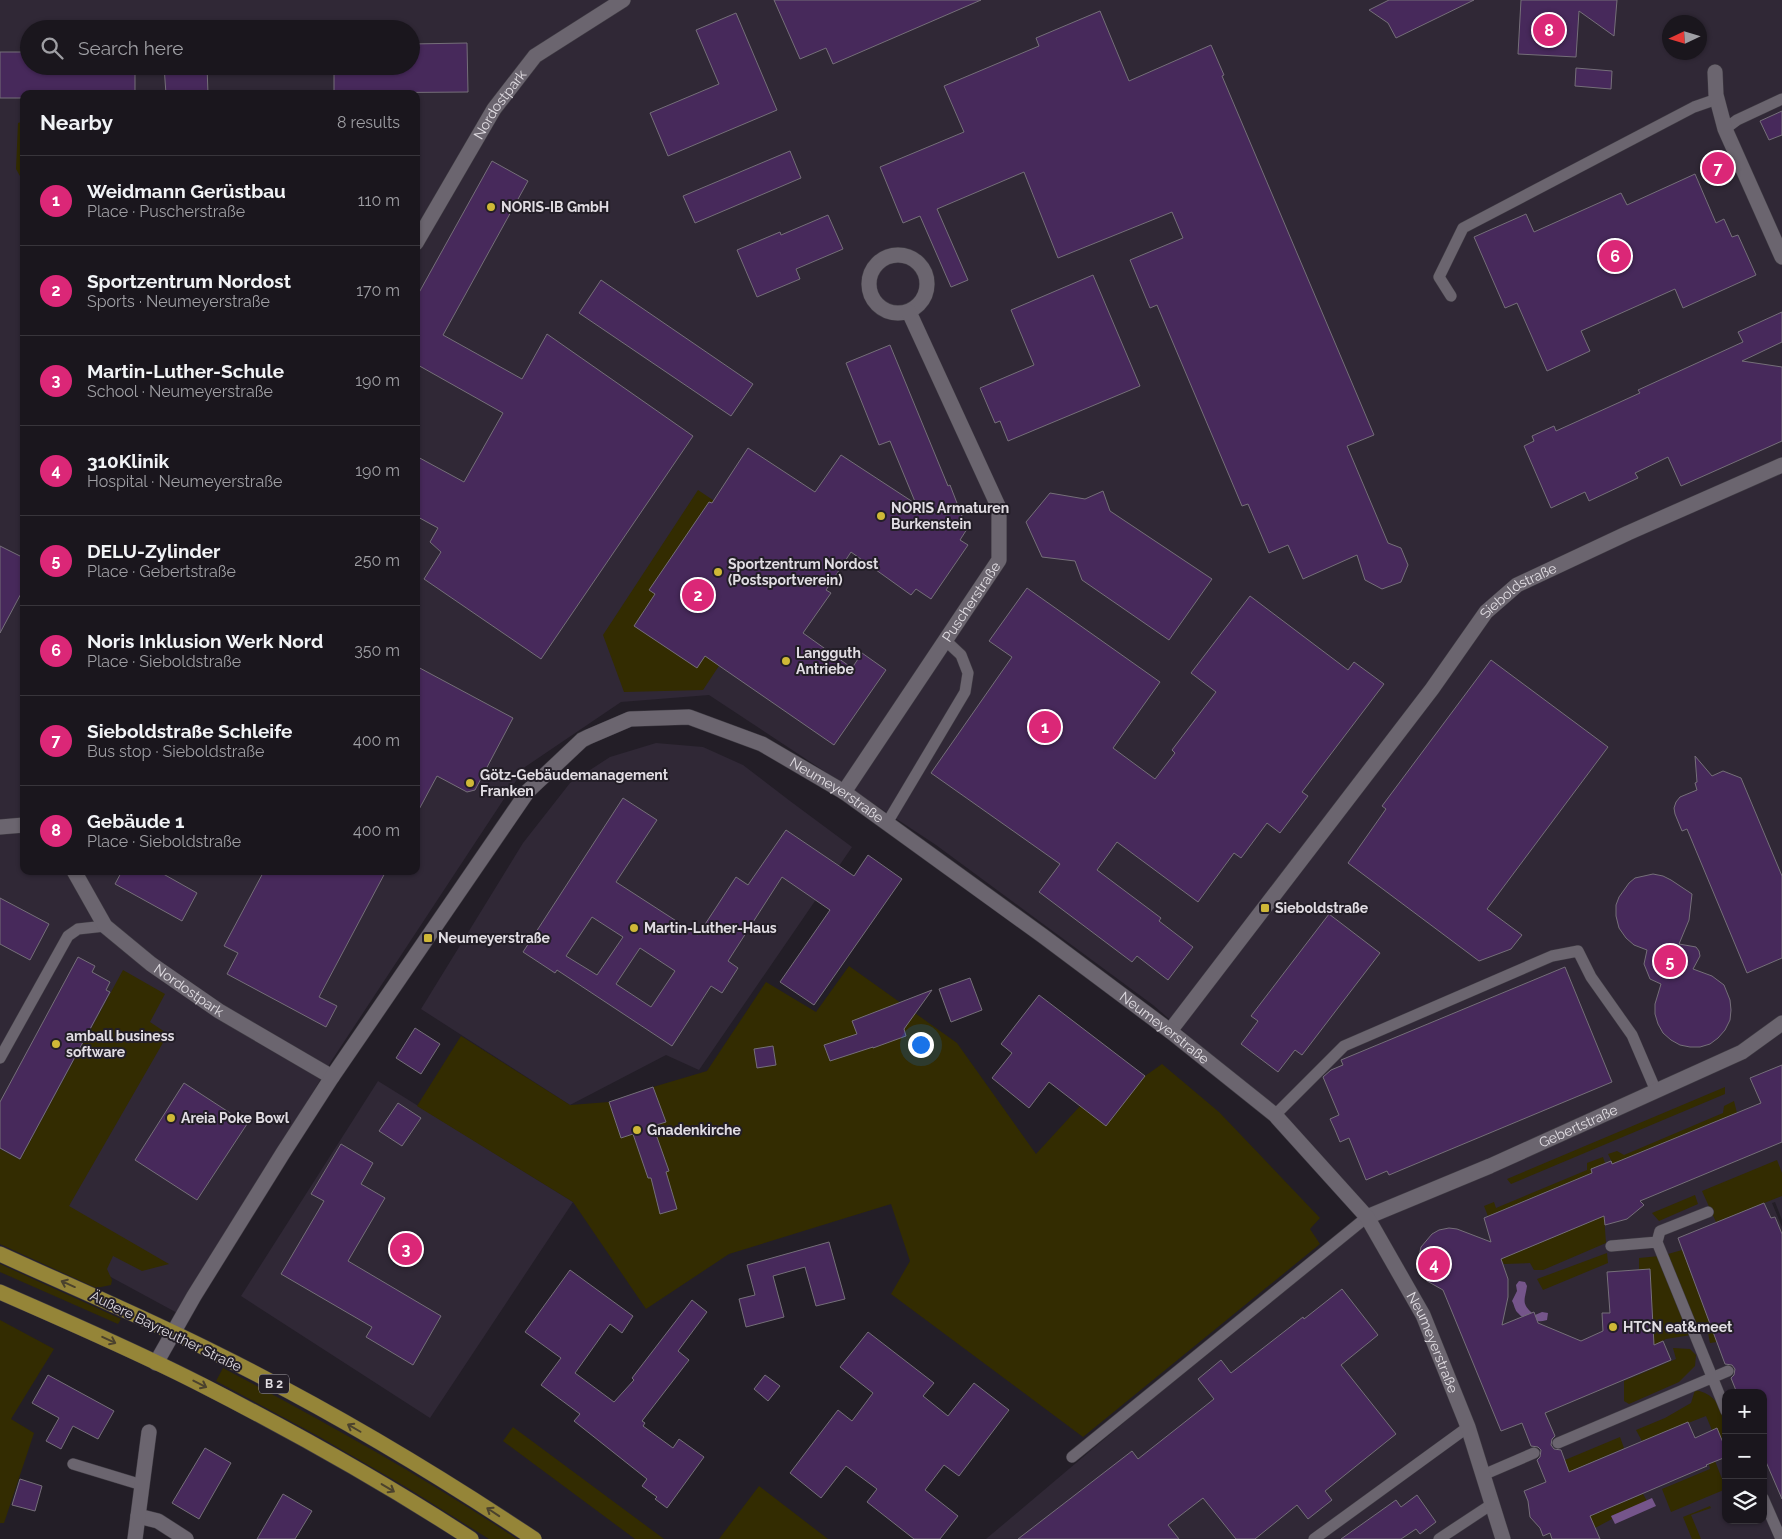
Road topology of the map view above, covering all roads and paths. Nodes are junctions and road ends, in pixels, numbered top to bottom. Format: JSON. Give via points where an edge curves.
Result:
{"nodes":[{"id":1,"x":623,"y":0,"type":"edge"},
{"id":2,"x":1716,"y":72,"type":"dead end"},
{"id":3,"x":1717,"y":99,"type":"junction"},
{"id":4,"x":1782,"y":99,"type":"edge"},
{"id":5,"x":1725,"y":129,"type":"junction"},
{"id":6,"x":420,"y":237,"type":"edge"},
{"id":7,"x":1782,"y":257,"type":"edge"},
{"id":8,"x":1450,"y":296,"type":"dead end"},
{"id":9,"x":909,"y":312,"type":"dead end"},
{"id":10,"x":1782,"y":465,"type":"edge"},
{"id":11,"x":945,"y":640,"type":"junction"},
{"id":12,"x":844,"y":792,"type":"junction"},
{"id":13,"x":887,"y":823,"type":"junction"},
{"id":14,"x":20,"y":825,"type":"edge"},
{"id":15,"x":0,"y":827,"type":"edge"},
{"id":16,"x":76,"y":875,"type":"edge"},
{"id":17,"x":105,"y":926,"type":"junction"},
{"id":18,"x":1782,"y":1022,"type":"edge"},
{"id":19,"x":1170,"y":1031,"type":"junction"},
{"id":20,"x":0,"y":1058,"type":"edge"},
{"id":21,"x":332,"y":1077,"type":"junction"},
{"id":22,"x":1656,"y":1091,"type":"junction"},
{"id":23,"x":1276,"y":1114,"type":"junction"},
{"id":24,"x":1708,"y":1212,"type":"dead end"},
{"id":25,"x":1367,"y":1217,"type":"junction"},
{"id":26,"x":1657,"y":1242,"type":"junction"},
{"id":27,"x":1611,"y":1246,"type":"dead end"},
{"id":28,"x":0,"y":1254,"type":"edge"},
{"id":29,"x":0,"y":1292,"type":"edge"},
{"id":30,"x":173,"y":1332,"type":"junction"},
{"id":31,"x":156,"y":1363,"type":"junction"},
{"id":32,"x":1728,"y":1371,"type":"dead end"},
{"id":33,"x":1711,"y":1377,"type":"junction"},
{"id":34,"x":1722,"y":1402,"type":"edge"},
{"id":35,"x":1468,"y":1427,"type":"junction"},
{"id":36,"x":149,"y":1432,"type":"dead end"},
{"id":37,"x":1558,"y":1443,"type":"dead end"},
{"id":38,"x":1534,"y":1453,"type":"dead end"},
{"id":39,"x":1072,"y":1456,"type":"dead end"},
{"id":40,"x":73,"y":1464,"type":"dead end"},
{"id":41,"x":1483,"y":1474,"type":"junction"},
{"id":42,"x":142,"y":1485,"type":"junction"},
{"id":43,"x":1492,"y":1504,"type":"junction"},
{"id":44,"x":1767,"y":1507,"type":"edge"},
{"id":45,"x":138,"y":1516,"type":"junction"},
{"id":46,"x":135,"y":1539,"type":"edge"},
{"id":47,"x":186,"y":1539,"type":"edge"},
{"id":48,"x":471,"y":1539,"type":"edge"},
{"id":49,"x":534,"y":1539,"type":"edge"},
{"id":50,"x":1314,"y":1539,"type":"edge"},
{"id":51,"x":1439,"y":1539,"type":"edge"},
{"id":52,"x":1503,"y":1539,"type":"edge"},
{"id":53,"x":1781,"y":1539,"type":"edge"}],
"edges":[{"from":1,"to":6,"type":"street","name":"Nordostpark","via":[[535,56],[494,109]]},
{"from":2,"to":3,"type":"street"},
{"from":3,"to":5,"type":"street"},
{"from":3,"to":8,"type":"lane","via":[[1463,228],[1439,277]]},
{"from":4,"to":5,"type":"lane"},
{"from":5,"to":7,"type":"street"},
{"from":9,"to":11,"type":"street","name":"Puscherstraße","via":[[999,508],[999,560]]},
{"from":10,"to":19,"type":"street","name":"Sieboldstraße","via":[[1517,585],[1486,612],[1432,689]]},
{"from":11,"to":12,"type":"street","name":"Puscherstraße"},
{"from":11,"to":13,"type":"lane","via":[[961,655],[968,673],[965,692]]},
{"from":12,"to":13,"type":"street","name":"Neumeyerstraße"},
{"from":12,"to":21,"type":"street","name":"Neumeyerstraße","via":[[762,744],[689,717],[630,719],[582,740],[528,791]]},
{"from":13,"to":19,"type":"street","name":"Neumeyerstraße"},
{"from":14,"to":15,"type":"street"},
{"from":16,"to":17,"type":"street","name":"Nordostpark"},
{"from":17,"to":20,"type":"lane","via":[[78,929],[68,936]]},
{"from":17,"to":21,"type":"street","name":"Nordostpark","via":[[151,964],[219,1011]]},
{"from":18,"to":22,"type":"street","name":"Gebertstraße","via":[[1742,1052]]},
{"from":19,"to":23,"type":"street","name":"Neumeyerstraße"},
{"from":21,"to":30,"type":"street","name":"Neumeyerstraße"},
{"from":22,"to":23,"type":"lane","via":[[1632,1035],[1591,977],[1578,951],[1552,956],[1344,1046]]},
{"from":22,"to":25,"type":"street","name":"Gebertstraße"},
{"from":23,"to":25,"type":"street","name":"Neumeyerstraße"},
{"from":24,"to":26,"type":"lane","via":[[1660,1231]]},
{"from":25,"to":35,"type":"street","name":"Neumeyerstraße","via":[[1424,1315]]},
{"from":25,"to":39,"type":"lane"},
{"from":26,"to":27,"type":"lane"},
{"from":26,"to":33,"type":"lane"},
{"from":30,"to":28,"type":"main road","name":"Äußere Bayreuther Straße","number":"B 2","one_way":true},
{"from":29,"to":31,"type":"main road","number":"B 2","one_way":true},
{"from":30,"to":31,"type":"street","name":"Neumeyerstraße"},
{"from":49,"to":30,"type":"main road","name":"Äußere Bayreuther Straße","number":"B 2","one_way":true,"via":[[394,1451]]},
{"from":31,"to":48,"type":"main road","number":"B 2","one_way":true,"via":[[228,1398],[347,1464]]},
{"from":32,"to":33,"type":"lane"},
{"from":33,"to":34,"type":"lane"},
{"from":33,"to":37,"type":"lane"},
{"from":35,"to":41,"type":"street","name":"Neumeyerstraße"},
{"from":35,"to":50,"type":"lane"},
{"from":36,"to":42,"type":"street"},
{"from":38,"to":41,"type":"lane"},
{"from":40,"to":42,"type":"lane"},
{"from":41,"to":43,"type":"street","name":"Neumeyerstraße"},
{"from":42,"to":45,"type":"street"},
{"from":43,"to":51,"type":"lane"},
{"from":43,"to":52,"type":"street","name":"Neumeyerstraße"},
{"from":44,"to":53,"type":"lane"},
{"from":45,"to":46,"type":"street"},
{"from":45,"to":47,"type":"street","via":[[158,1521]]}]}
